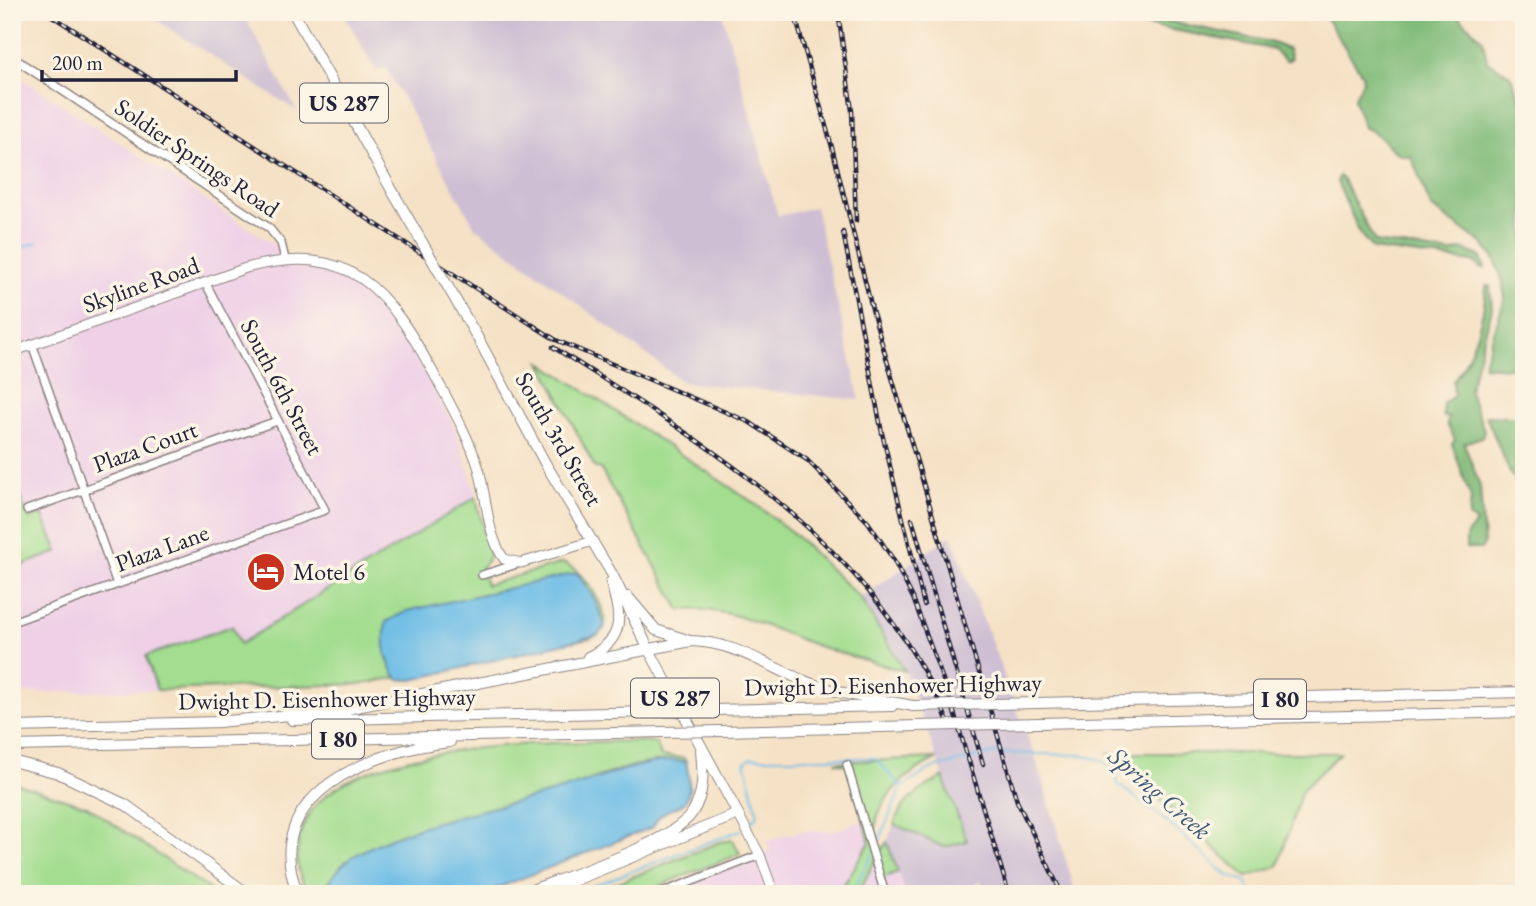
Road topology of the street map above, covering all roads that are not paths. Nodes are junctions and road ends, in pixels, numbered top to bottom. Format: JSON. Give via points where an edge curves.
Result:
{"nodes":[{"id":1,"x":293,"y":12,"type":"edge"},
{"id":2,"x":12,"y":57,"type":"edge"},
{"id":3,"x":285,"y":259,"type":"junction"},
{"id":4,"x":205,"y":282,"type":"junction"},
{"id":5,"x":32,"y":344,"type":"junction"},
{"id":6,"x":12,"y":352,"type":"edge"},
{"id":7,"x":277,"y":421,"type":"junction"},
{"id":8,"x":83,"y":490,"type":"junction"},
{"id":9,"x":27,"y":510,"type":"dead end"},
{"id":10,"x":325,"y":510,"type":"joint"},
{"id":11,"x":593,"y":541,"type":"junction"},
{"id":12,"x":521,"y":563,"type":"junction"},
{"id":13,"x":607,"y":565,"type":"junction"},
{"id":14,"x":482,"y":575,"type":"dead end"},
{"id":15,"x":117,"y":584,"type":"junction"},
{"id":16,"x":618,"y":585,"type":"junction"},
{"id":17,"x":12,"y":622,"type":"edge"},
{"id":18,"x":691,"y":641,"type":"junction"},
{"id":19,"x":649,"y":650,"type":"junction"},
{"id":20,"x":578,"y":662,"type":"junction"},
{"id":21,"x":1524,"y":692,"type":"edge"},
{"id":22,"x":913,"y":706,"type":"junction"},
{"id":23,"x":1524,"y":712,"type":"edge"},
{"id":24,"x":218,"y":722,"type":"junction"},
{"id":25,"x":12,"y":727,"type":"edge"},
{"id":26,"x":539,"y":734,"type":"junction"},
{"id":27,"x":12,"y":746,"type":"edge"},
{"id":28,"x":701,"y":746,"type":"junction"},
{"id":29,"x":12,"y":761,"type":"edge"},
{"id":30,"x":847,"y":765,"type":"dead end"},
{"id":31,"x":738,"y":814,"type":"junction"},
{"id":32,"x":637,"y":848,"type":"junction"},
{"id":33,"x":760,"y":855,"type":"junction"},
{"id":34,"x":248,"y":894,"type":"edge"},
{"id":35,"x":298,"y":894,"type":"edge"},
{"id":36,"x":522,"y":894,"type":"edge"},
{"id":37,"x":541,"y":894,"type":"edge"},
{"id":38,"x":659,"y":894,"type":"edge"},
{"id":39,"x":774,"y":894,"type":"edge"},
{"id":40,"x":885,"y":894,"type":"edge"}],
"edges":[{"from":1,"to":11,"type":"highway","name":"South 3rd Street","number":"US 287","bridge":true},
{"from":2,"to":3,"type":"street","name":"Soldier Springs Road","via":[[269,228],[281,243]]},
{"from":3,"to":4,"type":"main road","name":"Skyline Road"},
{"from":3,"to":12,"type":"main road","via":[[316,261],[348,271],[391,305],[415,339],[470,443],[499,553],[509,562]]},
{"from":4,"to":5,"type":"main road","name":"Skyline Road"},
{"from":4,"to":7,"type":"street","name":"South 6th Street"},
{"from":5,"to":6,"type":"main road","name":"Skyline Road"},
{"from":5,"to":8,"type":"street"},
{"from":7,"to":8,"type":"street","name":"Plaza Court"},
{"from":7,"to":10,"type":"street","name":"South 6th Street"},
{"from":8,"to":9,"type":"street","name":"Plaza Court"},
{"from":8,"to":15,"type":"street"},
{"from":10,"to":15,"type":"street","name":"Plaza Lane"},
{"from":11,"to":12,"type":"main road"},
{"from":11,"to":13,"type":"highway","name":"South 3rd Street","number":"US 287"},
{"from":12,"to":14,"type":"street"},
{"from":13,"to":16,"type":"highway","name":"South 3rd Street","number":"US 287"},
{"from":13,"to":20,"type":"highway","via":[[618,627],[606,647]]},
{"from":15,"to":17,"type":"street","name":"Plaza Lane"},
{"from":16,"to":18,"type":"highway","via":[[656,630]]},
{"from":16,"to":19,"type":"highway","name":"South 3rd Street","number":"US 287"},
{"from":18,"to":19,"type":"highway"},
{"from":18,"to":22,"type":"highway","via":[[723,644],[844,694]]},
{"from":19,"to":20,"type":"highway"},
{"from":19,"to":28,"type":"highway","name":"South 3rd Street","number":"US 287"},
{"from":20,"to":24,"type":"highway","via":[[354,708]]},
{"from":21,"to":22,"type":"highway","name":"Dwight D. Eisenhower Highway","number":"I 80","bridge":true},
{"from":22,"to":24,"type":"highway","name":"Dwight D. Eisenhower Highway","number":"I 80","bridge":true},
{"from":23,"to":26,"type":"highway","name":"Dwight D. Eisenhower Highway","number":"I 80","bridge":true},
{"from":24,"to":25,"type":"highway","name":"Dwight D. Eisenhower Highway","number":"I 80"},
{"from":26,"to":27,"type":"highway","name":"Dwight D. Eisenhower Highway","number":"I 80"},
{"from":26,"to":35,"type":"highway","via":[[431,744],[339,777],[315,793],[300,812],[288,851]]},
{"from":28,"to":31,"type":"highway","name":"South 3rd Street","number":"US 287"},
{"from":28,"to":32,"type":"highway","via":[[704,776],[691,815],[672,831]]},
{"from":29,"to":34,"type":"highway","via":[[58,773],[126,805]]},
{"from":30,"to":40,"type":"street"},
{"from":31,"to":32,"type":"highway"},
{"from":31,"to":33,"type":"main road","name":"South 3rd Street","number":"US 287"},
{"from":31,"to":37,"type":"highway"},
{"from":32,"to":36,"type":"highway"},
{"from":33,"to":38,"type":"street"},
{"from":33,"to":39,"type":"main road","name":"South 3rd Street","number":"US 287"}]}
